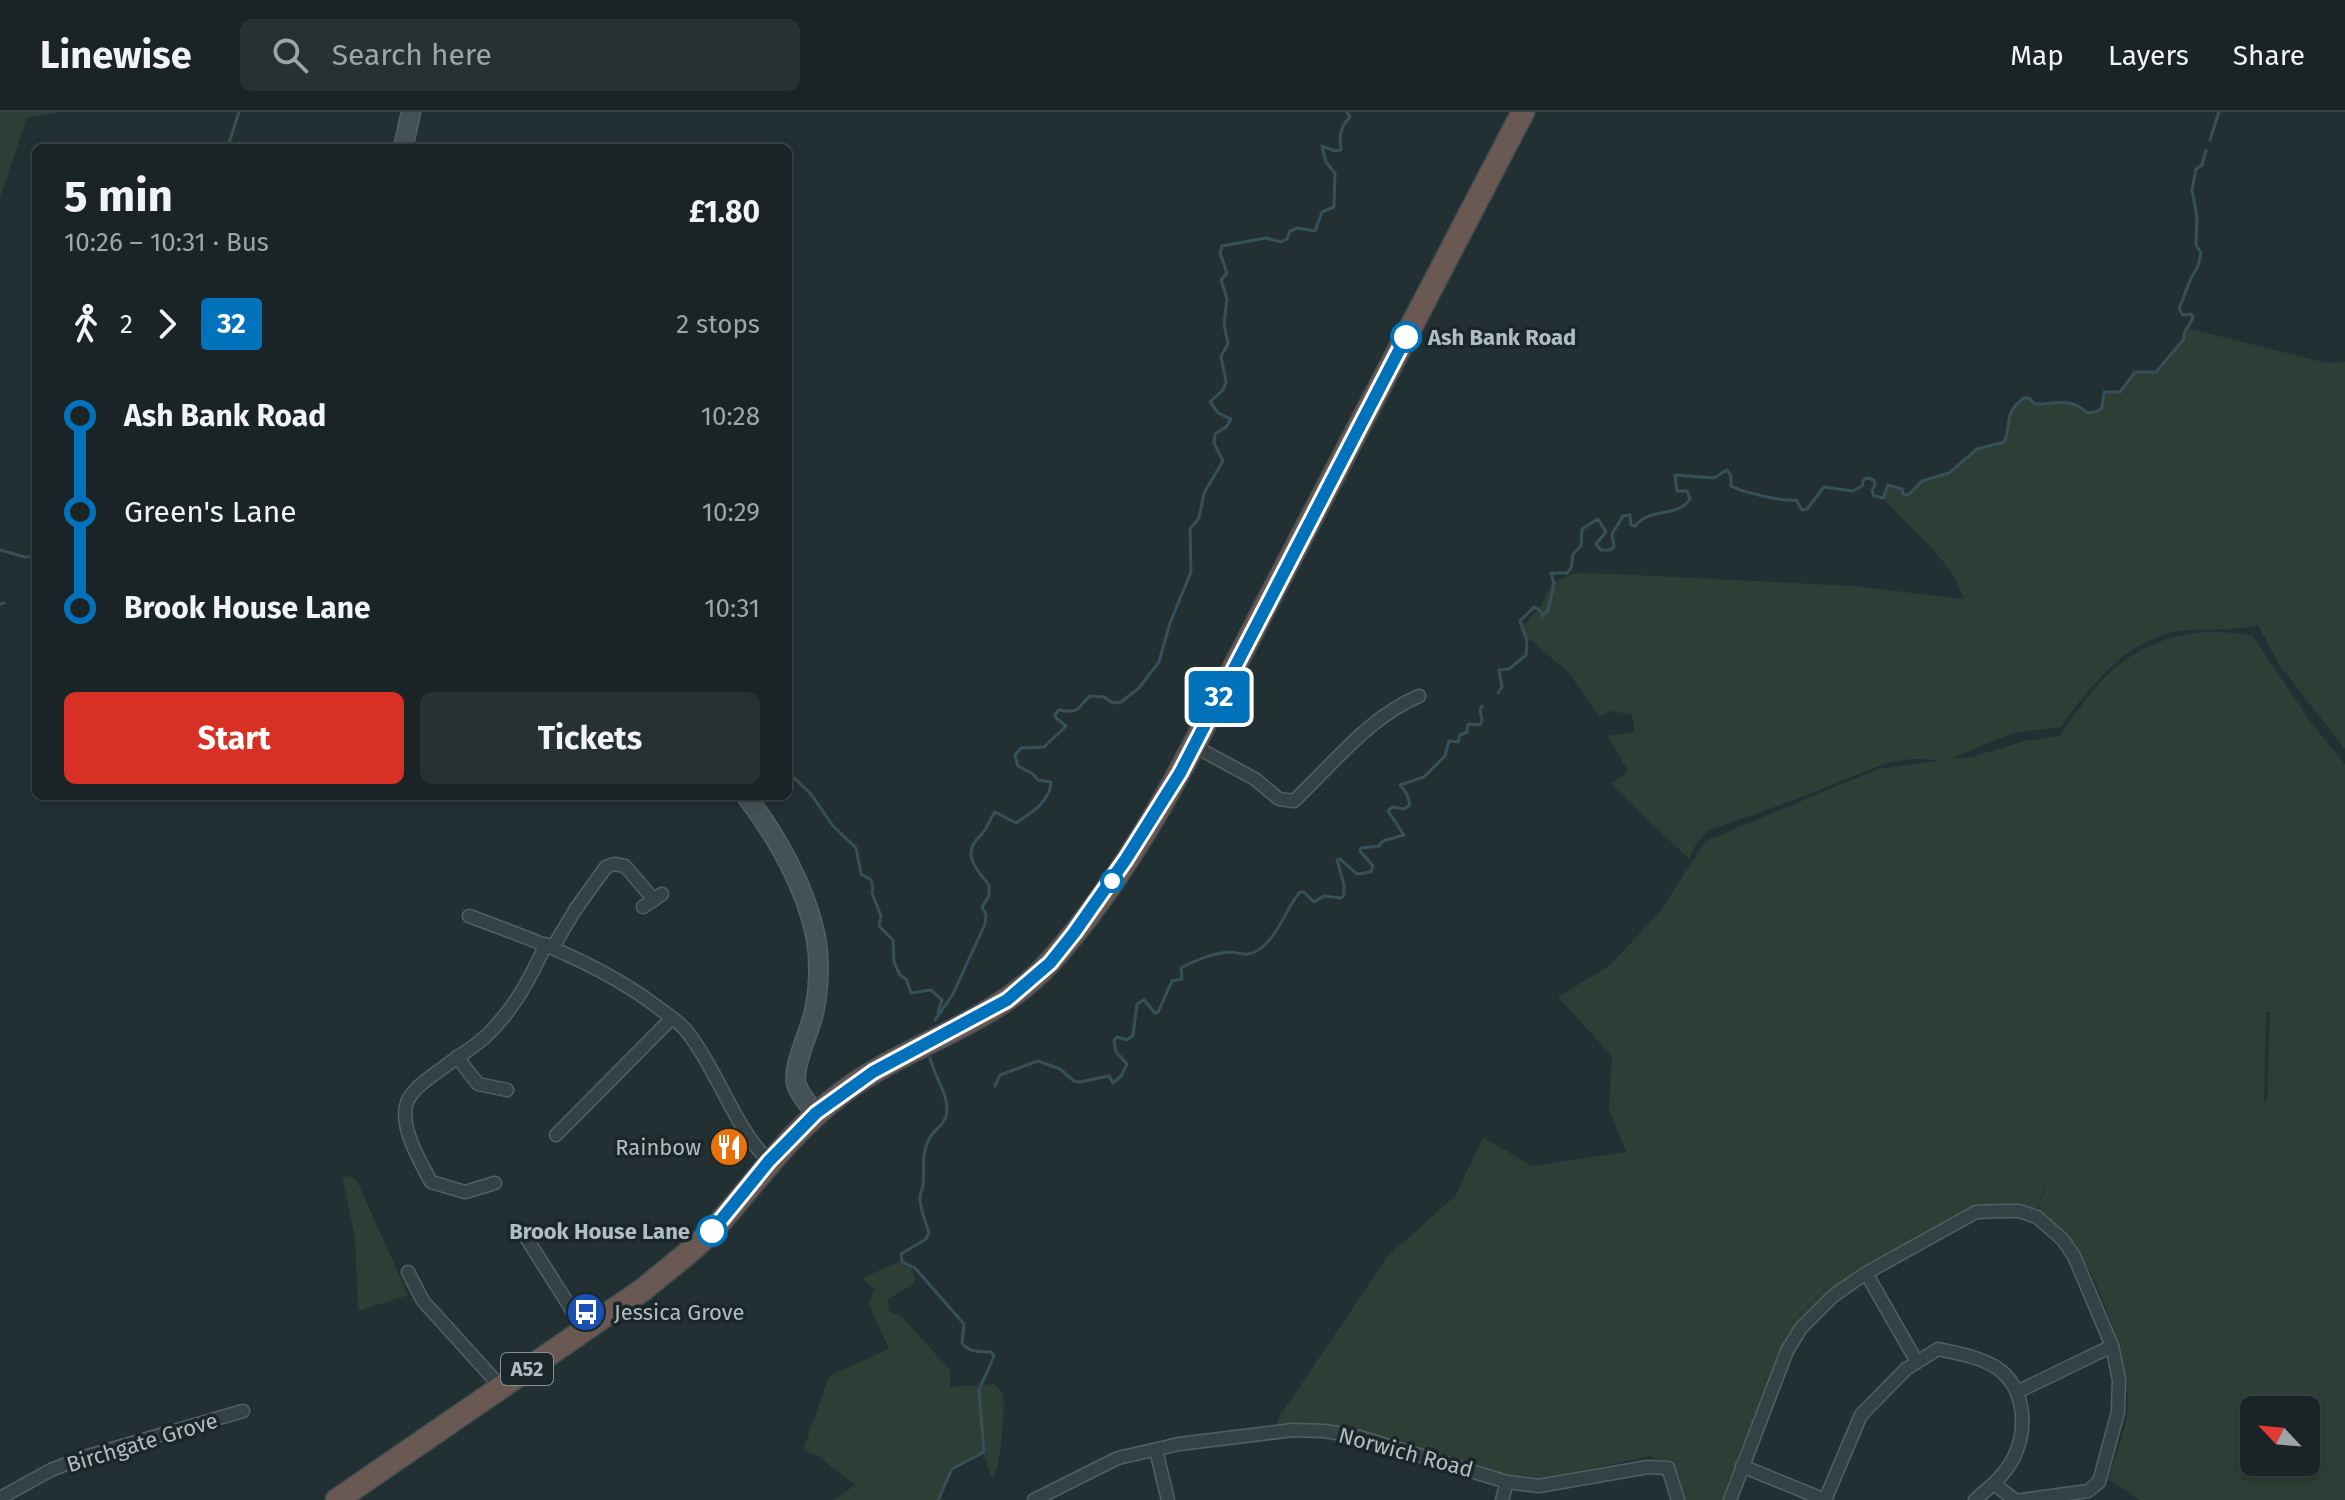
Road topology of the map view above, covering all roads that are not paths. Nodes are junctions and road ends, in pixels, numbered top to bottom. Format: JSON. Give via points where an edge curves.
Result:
{"nodes":[{"id":1,"x":411,"y":112,"type":"edge"},
{"id":2,"x":1523,"y":112,"type":"edge"},
{"id":3,"x":404,"y":144,"type":"edge"},
{"id":4,"x":1419,"y":696,"type":"dead end"},
{"id":5,"x":1194,"y":746,"type":"junction"},
{"id":6,"x":749,"y":800,"type":"edge"},
{"id":7,"x":653,"y":900,"type":"dead end"},
{"id":8,"x":469,"y":916,"type":"dead end"},
{"id":9,"x":549,"y":946,"type":"junction"},
{"id":10,"x":672,"y":1018,"type":"junction"},
{"id":11,"x":457,"y":1057,"type":"junction"},
{"id":12,"x":494,"y":1102,"type":"dead end"},
{"id":13,"x":816,"y":1113,"type":"junction"},
{"id":14,"x":556,"y":1135,"type":"dead end"},
{"id":15,"x":769,"y":1161,"type":"junction"},
{"id":16,"x":495,"y":1183,"type":"dead end"},
{"id":17,"x":527,"y":1239,"type":"dead end"},
{"id":18,"x":408,"y":1272,"type":"dead end"},
{"id":19,"x":1866,"y":1273,"type":"junction"},
{"id":20,"x":584,"y":1329,"type":"junction"},
{"id":21,"x":2112,"y":1346,"type":"junction"},
{"id":22,"x":1917,"y":1362,"type":"junction"},
{"id":23,"x":501,"y":1387,"type":"junction"},
{"id":24,"x":2017,"y":1392,"type":"junction"},
{"id":25,"x":243,"y":1411,"type":"dead end"},
{"id":26,"x":1156,"y":1450,"type":"junction"},
{"id":27,"x":1742,"y":1466,"type":"junction"},
{"id":28,"x":1507,"y":1482,"type":"junction"},
{"id":29,"x":1994,"y":1484,"type":"junction"},
{"id":30,"x":0,"y":1498,"type":"edge"},
{"id":31,"x":337,"y":1500,"type":"edge"},
{"id":32,"x":1034,"y":1500,"type":"edge"},
{"id":33,"x":1168,"y":1500,"type":"edge"},
{"id":34,"x":1502,"y":1500,"type":"edge"},
{"id":35,"x":1678,"y":1500,"type":"edge"},
{"id":36,"x":1730,"y":1500,"type":"edge"},
{"id":37,"x":1825,"y":1500,"type":"edge"},
{"id":38,"x":1975,"y":1500,"type":"edge"},
{"id":39,"x":2015,"y":1500,"type":"edge"},
{"id":40,"x":2022,"y":1500,"type":"edge"}],
"edges":[{"from":1,"to":3,"type":"street"},
{"from":2,"to":5,"type":"highway","number":"A52"},
{"from":4,"to":5,"type":"street","via":[[1376,720],[1294,801],[1279,799],[1255,779]]},
{"from":5,"to":13,"type":"highway","number":"A52","via":[[1126,859],[1050,963],[1007,1000],[873,1072]]},
{"from":6,"to":13,"type":"street","via":[[789,866],[816,938],[815,1009],[796,1078]]},
{"from":7,"to":9,"type":"street","via":[[625,866],[606,867]]},
{"from":8,"to":9,"type":"street","via":[[484,928]]},
{"from":9,"to":10,"type":"street","via":[[628,987]]},
{"from":9,"to":11,"type":"street","via":[[513,1006],[484,1038]]},
{"from":10,"to":14,"type":"street"},
{"from":10,"to":15,"type":"street","via":[[702,1052],[755,1148]]},
{"from":11,"to":12,"type":"street","via":[[478,1084],[501,1089]]},
{"from":11,"to":16,"type":"street","via":[[406,1103],[405,1119],[431,1182],[465,1192]]},
{"from":13,"to":15,"type":"highway","number":"A52"},
{"from":15,"to":20,"type":"highway","number":"A52","via":[[712,1231],[644,1289]]},
{"from":17,"to":20,"type":"street"},
{"from":18,"to":23,"type":"street","via":[[423,1301]]},
{"from":19,"to":21,"type":"street","via":[[1976,1212],[2019,1211],[2037,1217],[2063,1240]]},
{"from":19,"to":22,"type":"street"},
{"from":19,"to":27,"type":"street","via":[[1801,1328]]},
{"from":20,"to":23,"type":"highway","number":"A52"},
{"from":21,"to":24,"type":"street"},
{"from":21,"to":40,"type":"street","via":[[2118,1412],[2099,1482],[2088,1491]]},
{"from":22,"to":24,"type":"street","via":[[1938,1349],[1967,1355],[1998,1369]]},
{"from":22,"to":37,"type":"street","via":[[1861,1415]]},
{"from":23,"to":31,"type":"highway","number":"A52"},
{"from":24,"to":29,"type":"street","via":[[2024,1416],[2014,1457]]},
{"from":25,"to":30,"type":"street","name":"Birchgate Grove","via":[[81,1458]]},
{"from":26,"to":28,"type":"street","name":"Norwich Road","via":[[1293,1430],[1324,1431]]},
{"from":26,"to":32,"type":"street","name":"Norwich Road","via":[[1118,1458]]},
{"from":26,"to":33,"type":"street"},
{"from":27,"to":36,"type":"street"},
{"from":27,"to":37,"type":"street"},
{"from":28,"to":34,"type":"street"},
{"from":28,"to":35,"type":"street","name":"Norwich Road","via":[[1539,1486],[1668,1468]]},
{"from":29,"to":38,"type":"street"},
{"from":29,"to":39,"type":"street"}]}
